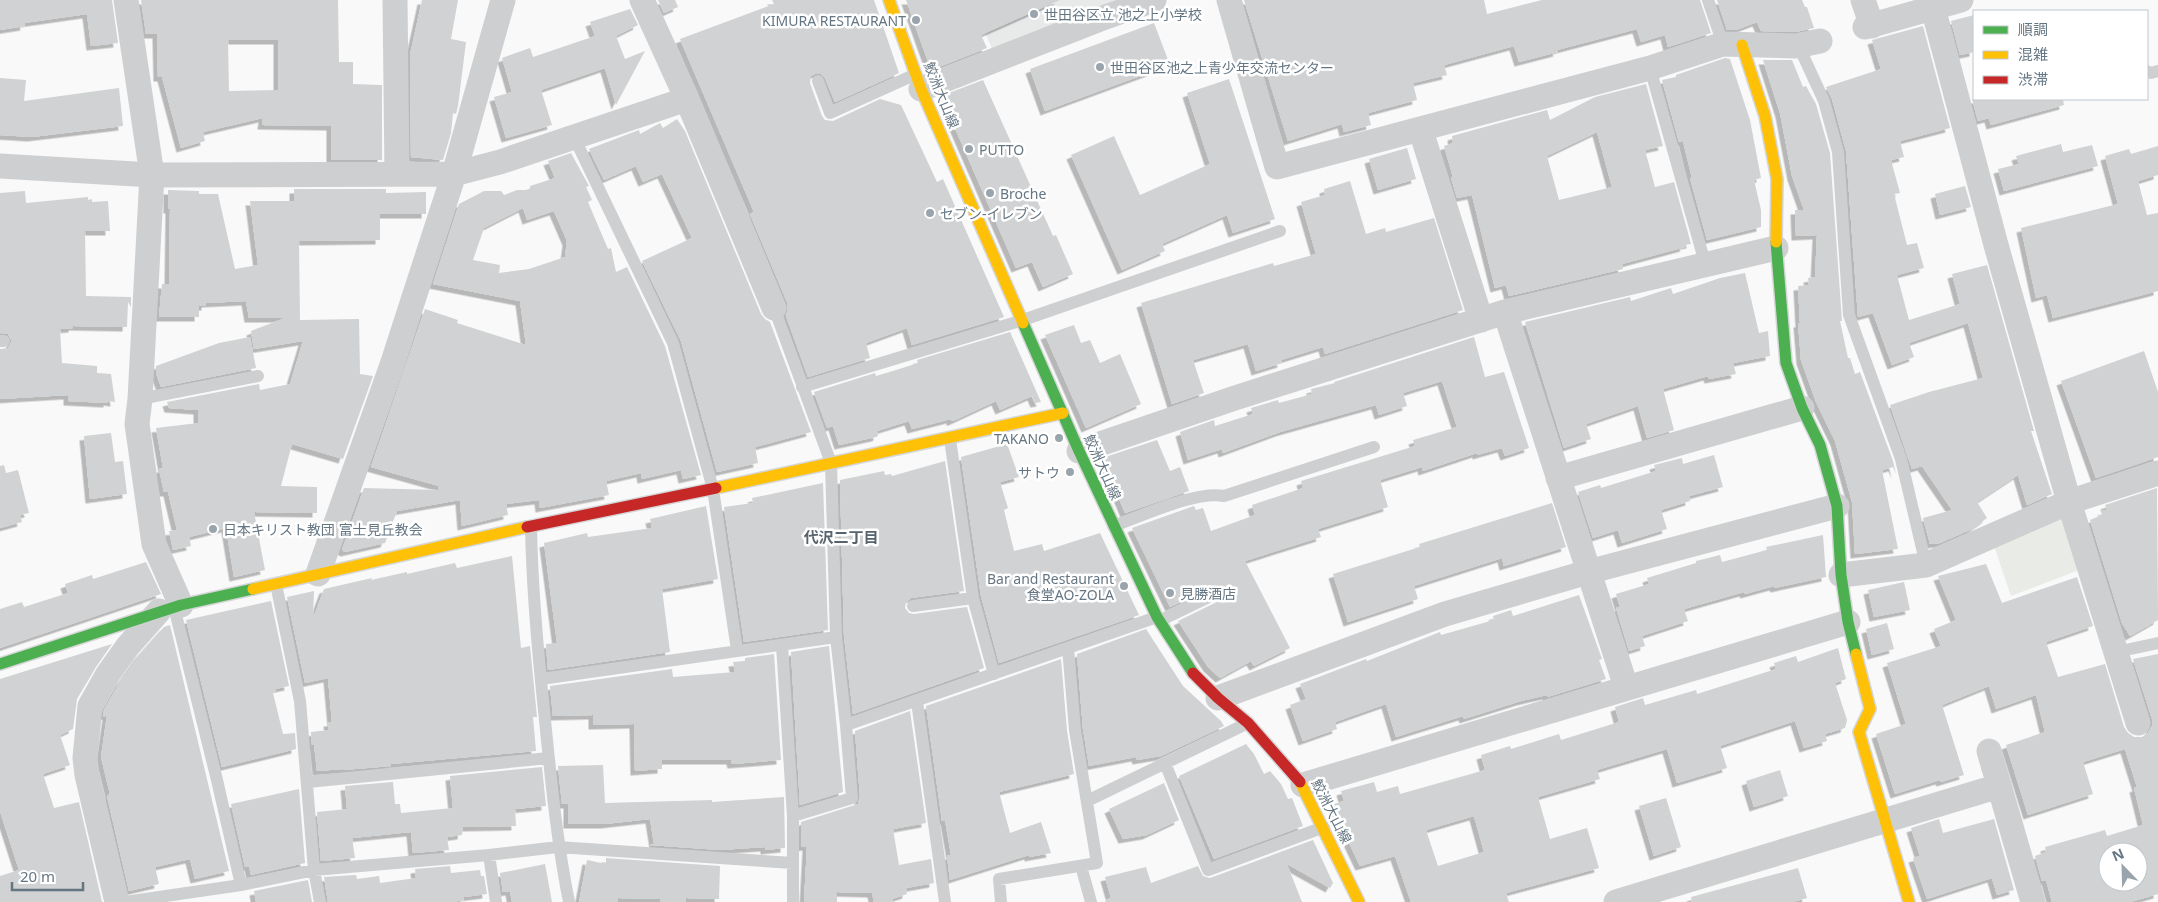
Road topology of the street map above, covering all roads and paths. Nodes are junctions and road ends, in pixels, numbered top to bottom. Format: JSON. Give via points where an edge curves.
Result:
{"nodes":[{"id":1,"x":126,"y":0,"type":"edge"},
{"id":2,"x":396,"y":0,"type":"edge"},
{"id":3,"x":504,"y":0,"type":"edge"},
{"id":4,"x":642,"y":0,"type":"edge"},
{"id":5,"x":889,"y":0,"type":"edge"},
{"id":6,"x":1154,"y":0,"type":"edge"},
{"id":7,"x":1229,"y":0,"type":"edge"},
{"id":8,"x":1708,"y":0,"type":"edge"},
{"id":9,"x":1863,"y":0,"type":"edge"},
{"id":10,"x":1961,"y":0,"type":"edge"},
{"id":11,"x":1934,"y":8,"type":"junction"},
{"id":12,"x":1808,"y":43,"type":"joint"},
{"id":13,"x":1733,"y":44,"type":"junction"},
{"id":14,"x":1650,"y":68,"type":"junction"},
{"id":15,"x":818,"y":81,"type":"dead end"},
{"id":16,"x":919,"y":82,"type":"junction"},
{"id":17,"x":687,"y":99,"type":"junction"},
{"id":18,"x":1421,"y":131,"type":"junction"},
{"id":19,"x":574,"y":137,"type":"junction"},
{"id":20,"x":0,"y":166,"type":"edge"},
{"id":21,"x":397,"y":174,"type":"junction"},
{"id":22,"x":454,"y":174,"type":"junction"},
{"id":23,"x":152,"y":175,"type":"junction"},
{"id":24,"x":1280,"y":231,"type":"dead end"},
{"id":25,"x":1776,"y":248,"type":"junction"},
{"id":26,"x":1705,"y":264,"type":"junction"},
{"id":27,"x":774,"y":308,"type":"joint"},
{"id":28,"x":1505,"y":312,"type":"junction"},
{"id":29,"x":1023,"y":320,"type":"junction"},
{"id":30,"x":1481,"y":320,"type":"junction"},
{"id":31,"x":258,"y":376,"type":"dead end"},
{"id":32,"x":802,"y":387,"type":"junction"},
{"id":33,"x":140,"y":399,"type":"junction"},
{"id":34,"x":1802,"y":408,"type":"junction"},
{"id":35,"x":1063,"y":413,"type":"junction"},
{"id":36,"x":950,"y":438,"type":"junction"},
{"id":37,"x":1374,"y":447,"type":"dead end"},
{"id":38,"x":1078,"y":451,"type":"junction"},
{"id":39,"x":831,"y":463,"type":"junction"},
{"id":40,"x":2158,"y":473,"type":"edge"},
{"id":41,"x":1558,"y":478,"type":"junction"},
{"id":42,"x":713,"y":489,"type":"junction"},
{"id":43,"x":2069,"y":502,"type":"junction"},
{"id":44,"x":1837,"y":506,"type":"junction"},
{"id":45,"x":531,"y":526,"type":"junction"},
{"id":46,"x":1113,"y":526,"type":"junction"},
{"id":47,"x":1926,"y":565,"type":"junction"},
{"id":48,"x":1588,"y":572,"type":"junction"},
{"id":49,"x":318,"y":574,"type":"junction"},
{"id":50,"x":1841,"y":575,"type":"junction"},
{"id":51,"x":276,"y":584,"type":"junction"},
{"id":52,"x":1220,"y":592,"type":"dead end"},
{"id":53,"x":973,"y":598,"type":"junction"},
{"id":54,"x":913,"y":606,"type":"dead end"},
{"id":55,"x":171,"y":608,"type":"junction"},
{"id":56,"x":1158,"y":619,"type":"junction"},
{"id":57,"x":1848,"y":622,"type":"junction"},
{"id":58,"x":836,"y":637,"type":"junction"},
{"id":59,"x":2158,"y":643,"type":"edge"},
{"id":60,"x":782,"y":645,"type":"junction"},
{"id":61,"x":1068,"y":648,"type":"junction"},
{"id":62,"x":737,"y":650,"type":"junction"},
{"id":63,"x":2116,"y":652,"type":"junction"},
{"id":64,"x":0,"y":664,"type":"edge"},
{"id":65,"x":994,"y":674,"type":"junction"},
{"id":66,"x":541,"y":680,"type":"junction"},
{"id":67,"x":1626,"y":687,"type":"junction"},
{"id":68,"x":1218,"y":698,"type":"junction"},
{"id":69,"x":917,"y":702,"type":"junction"},
{"id":70,"x":1248,"y":723,"type":"junction"},
{"id":71,"x":2138,"y":723,"type":"dead end"},
{"id":72,"x":846,"y":725,"type":"junction"},
{"id":73,"x":1989,"y":751,"type":"dead end"},
{"id":74,"x":549,"y":758,"type":"junction"},
{"id":75,"x":1165,"y":763,"type":"junction"},
{"id":76,"x":308,"y":782,"type":"junction"},
{"id":77,"x":1303,"y":785,"type":"junction"},
{"id":78,"x":1999,"y":786,"type":"junction"},
{"id":79,"x":1087,"y":801,"type":"junction"},
{"id":80,"x":794,"y":816,"type":"junction"},
{"id":81,"x":1885,"y":820,"type":"junction"},
{"id":82,"x":1324,"y":826,"type":"junction"},
{"id":83,"x":558,"y":846,"type":"junction"},
{"id":84,"x":489,"y":855,"type":"junction"},
{"id":85,"x":793,"y":863,"type":"junction"},
{"id":86,"x":1081,"y":866,"type":"junction"},
{"id":87,"x":314,"y":870,"type":"junction"},
{"id":88,"x":241,"y":885,"type":"junction"},
{"id":89,"x":117,"y":902,"type":"edge"},
{"id":90,"x":124,"y":902,"type":"edge"},
{"id":91,"x":320,"y":902,"type":"edge"},
{"id":92,"x":496,"y":902,"type":"edge"},
{"id":93,"x":569,"y":902,"type":"edge"},
{"id":94,"x":793,"y":902,"type":"edge"},
{"id":95,"x":945,"y":902,"type":"edge"},
{"id":96,"x":1002,"y":902,"type":"edge"},
{"id":97,"x":1091,"y":902,"type":"edge"},
{"id":98,"x":1359,"y":902,"type":"edge"},
{"id":99,"x":1616,"y":902,"type":"edge"},
{"id":100,"x":1909,"y":902,"type":"edge"},
{"id":101,"x":2033,"y":902,"type":"edge"}],
"edges":[{"from":1,"to":23,"type":"street"},
{"from":2,"to":21,"type":"street"},
{"from":3,"to":22,"type":"street"},
{"from":4,"to":17,"type":"street"},
{"from":5,"to":16,"type":"street","name":"鮫洲大山線"},
{"from":6,"to":16,"type":"street"},
{"from":7,"to":18,"type":"street","via":[[1277,167]]},
{"from":8,"to":13,"type":"lane"},
{"from":9,"to":11,"type":"street","via":[[1868,26]]},
{"from":10,"to":11,"type":"street"},
{"from":11,"to":43,"type":"street"},
{"from":12,"to":13,"type":"street"},
{"from":12,"to":47,"type":"lane","via":[[1801,51],[1824,101],[1838,152],[1849,315],[1901,459]]},
{"from":13,"to":14,"type":"street"},
{"from":13,"to":25,"type":"street","via":[[1765,116],[1777,180]]},
{"from":14,"to":18,"type":"street"},
{"from":14,"to":26,"type":"lane"},
{"from":15,"to":16,"type":"lane","via":[[830,113]]},
{"from":16,"to":29,"type":"street","name":"鮫洲大山線"},
{"from":17,"to":19,"type":"street"},
{"from":17,"to":27,"type":"street"},
{"from":18,"to":30,"type":"street"},
{"from":19,"to":22,"type":"street"},
{"from":19,"to":42,"type":"lane","via":[[673,343]]},
{"from":20,"to":23,"type":"street"},
{"from":21,"to":22,"type":"street"},
{"from":21,"to":23,"type":"street"},
{"from":22,"to":49,"type":"street","via":[[392,365]]},
{"from":23,"to":33,"type":"street"},
{"from":24,"to":29,"type":"lane"},
{"from":25,"to":26,"type":"street"},
{"from":25,"to":34,"type":"street","via":[[1786,363]]},
{"from":26,"to":28,"type":"street"},
{"from":27,"to":32,"type":"lane"},
{"from":28,"to":30,"type":"street"},
{"from":28,"to":41,"type":"street"},
{"from":29,"to":32,"type":"lane"},
{"from":29,"to":35,"type":"street","name":"鮫洲大山線"},
{"from":30,"to":38,"type":"street"},
{"from":31,"to":33,"type":"lane"},
{"from":32,"to":39,"type":"lane"},
{"from":33,"to":55,"type":"street","via":[[137,424],[154,544]]},
{"from":34,"to":41,"type":"street"},
{"from":34,"to":44,"type":"street","via":[[1820,445]]},
{"from":35,"to":36,"type":"street"},
{"from":35,"to":38,"type":"street","name":"鮫洲大山線"},
{"from":36,"to":39,"type":"street"},
{"from":36,"to":53,"type":"lane"},
{"from":37,"to":46,"type":"lane","via":[[1224,496],[1196,497]]},
{"from":38,"to":46,"type":"street","name":"鮫洲大山線"},
{"from":39,"to":42,"type":"street"},
{"from":39,"to":58,"type":"lane"},
{"from":40,"to":43,"type":"street"},
{"from":41,"to":48,"type":"street"},
{"from":42,"to":45,"type":"street"},
{"from":42,"to":62,"type":"lane"},
{"from":43,"to":47,"type":"street"},
{"from":43,"to":63,"type":"street"},
{"from":44,"to":48,"type":"street"},
{"from":44,"to":50,"type":"street"},
{"from":45,"to":49,"type":"street"},
{"from":45,"to":66,"type":"lane","via":[[533,603]]},
{"from":46,"to":56,"type":"street","name":"鮫洲大山線"},
{"from":47,"to":50,"type":"street"},
{"from":48,"to":67,"type":"street"},
{"from":48,"to":68,"type":"street","via":[[1445,614]]},
{"from":49,"to":51,"type":"street"},
{"from":50,"to":57,"type":"street"},
{"from":51,"to":55,"type":"street"},
{"from":51,"to":76,"type":"lane","via":[[300,701]]},
{"from":52,"to":56,"type":"lane"},
{"from":53,"to":54,"type":"lane"},
{"from":53,"to":65,"type":"lane"},
{"from":55,"to":64,"type":"street"},
{"from":55,"to":88,"type":"lane","via":[[218,780]]},
{"from":55,"to":89,"type":"street","via":[[128,646],[90,706],[85,758],[87,775]]},
{"from":56,"to":61,"type":"lane"},
{"from":56,"to":68,"type":"street","name":"鮫洲大山線","via":[[1196,677]]},
{"from":57,"to":67,"type":"street"},
{"from":57,"to":81,"type":"street","via":[[1870,709],[1859,732]]},
{"from":58,"to":60,"type":"lane"},
{"from":58,"to":72,"type":"lane"},
{"from":59,"to":63,"type":"lane"},
{"from":60,"to":62,"type":"lane"},
{"from":60,"to":80,"type":"lane"},
{"from":61,"to":65,"type":"lane"},
{"from":61,"to":79,"type":"lane","via":[[1075,730]]},
{"from":62,"to":66,"type":"lane"},
{"from":63,"to":71,"type":"street"},
{"from":65,"to":69,"type":"lane"},
{"from":66,"to":74,"type":"lane"},
{"from":67,"to":77,"type":"street"},
{"from":68,"to":70,"type":"street","name":"鮫洲大山線"},
{"from":69,"to":72,"type":"lane"},
{"from":69,"to":95,"type":"lane"},
{"from":70,"to":75,"type":"lane"},
{"from":70,"to":77,"type":"street","name":"鮫洲大山線"},
{"from":72,"to":80,"type":"lane","via":[[852,798]]},
{"from":73,"to":78,"type":"street"},
{"from":74,"to":76,"type":"lane"},
{"from":74,"to":83,"type":"lane"},
{"from":75,"to":79,"type":"lane"},
{"from":75,"to":82,"type":"lane","via":[[1208,870]]},
{"from":76,"to":87,"type":"lane"},
{"from":77,"to":82,"type":"street","name":"鮫洲大山線"},
{"from":78,"to":81,"type":"street"},
{"from":78,"to":101,"type":"street"},
{"from":79,"to":86,"type":"lane","via":[[1097,863]]},
{"from":80,"to":85,"type":"lane"},
{"from":81,"to":99,"type":"street"},
{"from":81,"to":100,"type":"street"},
{"from":82,"to":98,"type":"street","name":"鮫洲大山線"},
{"from":83,"to":84,"type":"lane"},
{"from":83,"to":85,"type":"lane"},
{"from":83,"to":93,"type":"lane"},
{"from":84,"to":87,"type":"lane"},
{"from":84,"to":92,"type":"lane"},
{"from":85,"to":94,"type":"lane"},
{"from":86,"to":96,"type":"lane","via":[[999,879]]},
{"from":86,"to":97,"type":"lane"},
{"from":87,"to":88,"type":"lane"},
{"from":87,"to":91,"type":"lane"},
{"from":88,"to":90,"type":"lane"}]}
